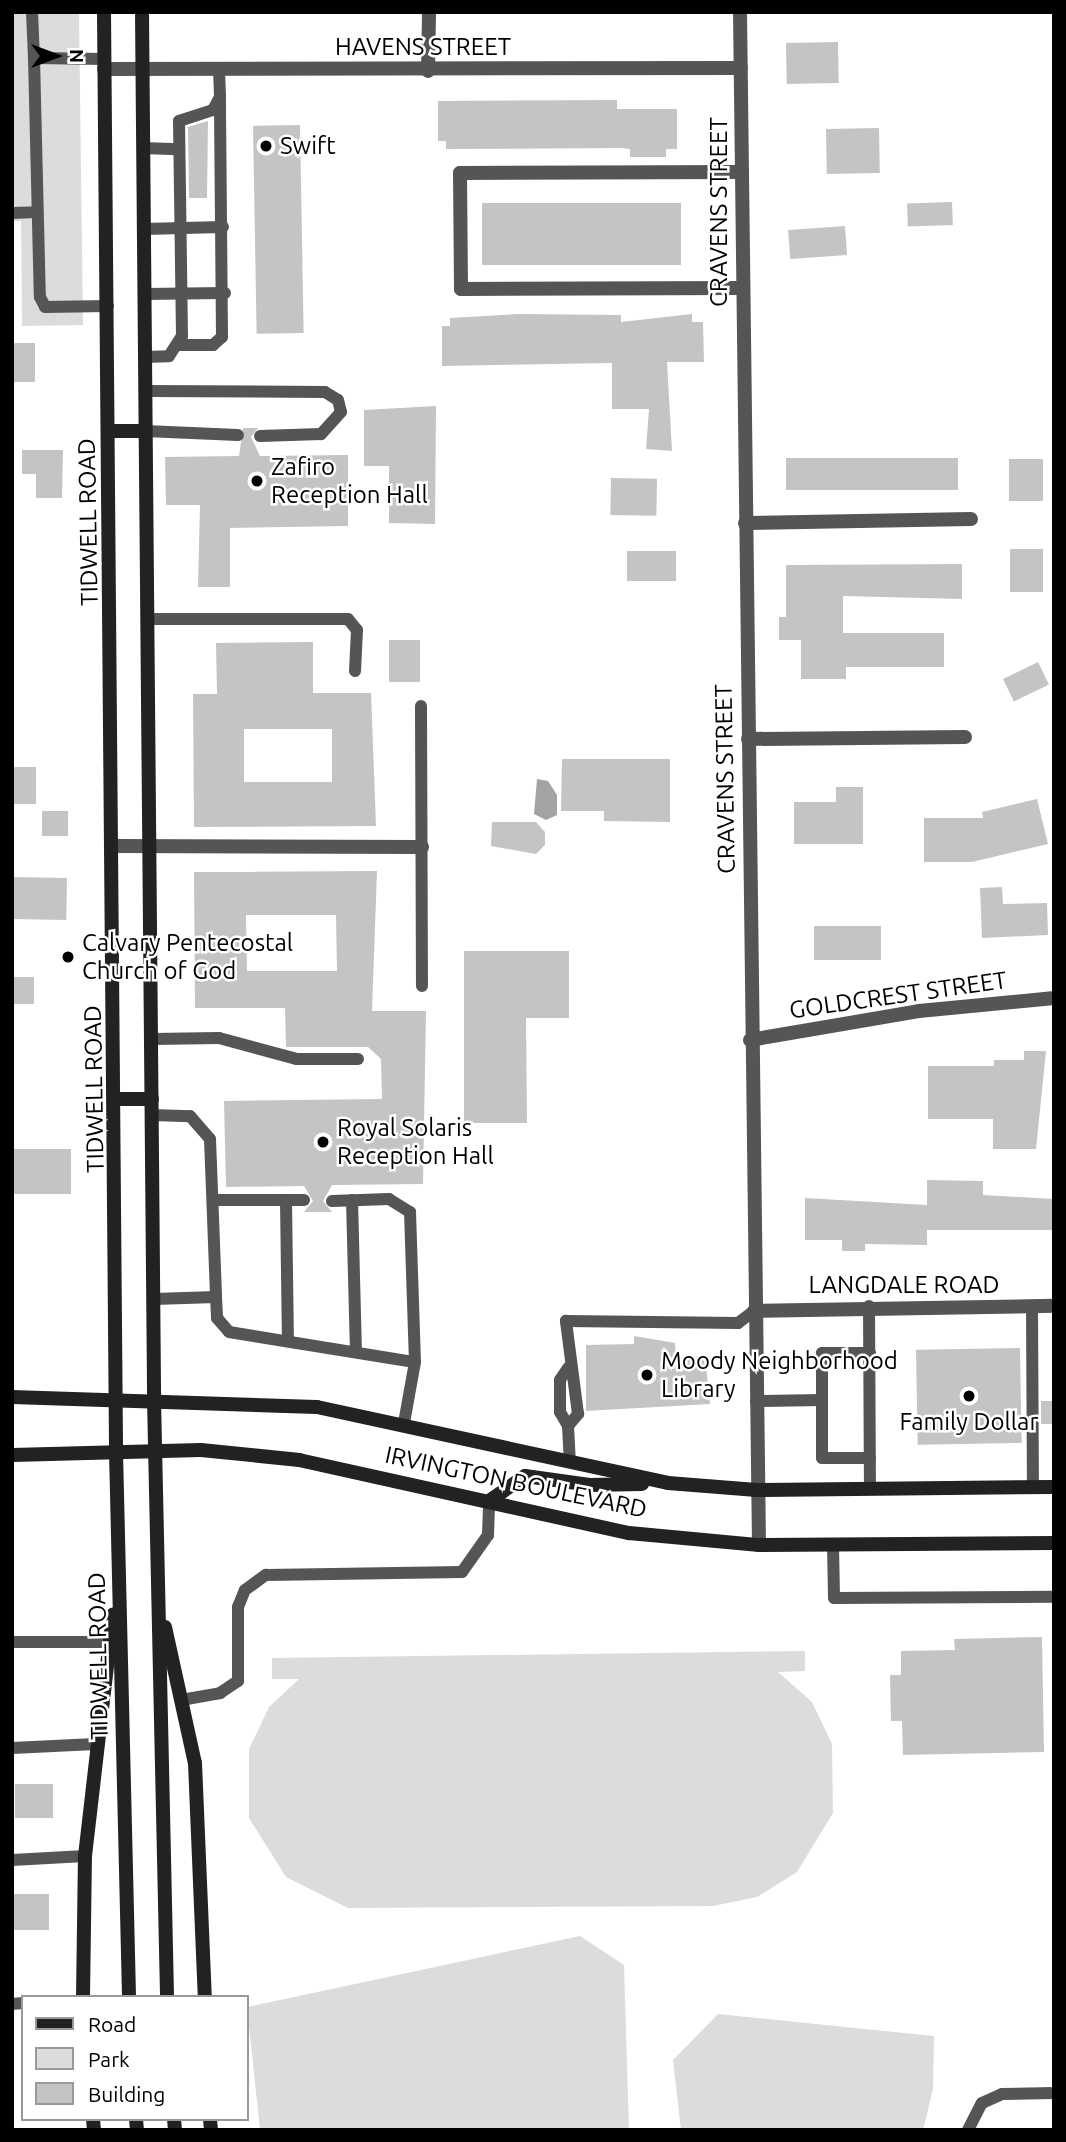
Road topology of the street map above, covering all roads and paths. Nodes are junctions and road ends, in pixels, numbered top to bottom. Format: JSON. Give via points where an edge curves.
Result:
{"nodes":[{"id":1,"x":32,"y":12,"type":"edge"},
{"id":2,"x":104,"y":12,"type":"edge"},
{"id":3,"x":142,"y":12,"type":"edge"},
{"id":4,"x":429,"y":12,"type":"edge"},
{"id":5,"x":740,"y":12,"type":"edge"},
{"id":6,"x":34,"y":58,"type":"junction"},
{"id":7,"x":104,"y":64,"type":"junction"},
{"id":8,"x":741,"y":68,"type":"junction"},
{"id":9,"x":143,"y":69,"type":"junction"},
{"id":10,"x":219,"y":70,"type":"junction"},
{"id":11,"x":428,"y":71,"type":"junction"},
{"id":12,"x":220,"y":97,"type":"junction"},
{"id":13,"x":143,"y":148,"type":"junction"},
{"id":14,"x":178,"y":149,"type":"junction"},
{"id":15,"x":742,"y":172,"type":"junction"},
{"id":16,"x":37,"y":212,"type":"junction"},
{"id":17,"x":12,"y":213,"type":"edge"},
{"id":18,"x":223,"y":227,"type":"junction"},
{"id":19,"x":180,"y":228,"type":"junction"},
{"id":20,"x":144,"y":229,"type":"junction"},
{"id":21,"x":742,"y":288,"type":"junction"},
{"id":22,"x":225,"y":293,"type":"junction"},
{"id":23,"x":144,"y":294,"type":"junction"},
{"id":24,"x":181,"y":295,"type":"junction"},
{"id":25,"x":108,"y":306,"type":"junction"},
{"id":26,"x":179,"y":345,"type":"junction"},
{"id":27,"x":145,"y":357,"type":"junction"},
{"id":28,"x":145,"y":391,"type":"junction"},
{"id":29,"x":145,"y":430,"type":"junction"},
{"id":30,"x":110,"y":431,"type":"junction"},
{"id":31,"x":238,"y":435,"type":"dead end"},
{"id":32,"x":260,"y":436,"type":"dead end"},
{"id":33,"x":971,"y":519,"type":"dead end"},
{"id":34,"x":745,"y":523,"type":"junction"},
{"id":35,"x":148,"y":619,"type":"junction"},
{"id":36,"x":355,"y":671,"type":"dead end"},
{"id":37,"x":421,"y":706,"type":"dead end"},
{"id":38,"x":965,"y":737,"type":"dead end"},
{"id":39,"x":748,"y":739,"type":"junction"},
{"id":40,"x":115,"y":846,"type":"junction"},
{"id":41,"x":150,"y":846,"type":"junction"},
{"id":42,"x":422,"y":847,"type":"junction"},
{"id":43,"x":422,"y":986,"type":"dead end"},
{"id":44,"x":1054,"y":998,"type":"edge"},
{"id":45,"x":152,"y":1039,"type":"junction"},
{"id":46,"x":750,"y":1040,"type":"junction"},
{"id":47,"x":358,"y":1059,"type":"dead end"},
{"id":48,"x":116,"y":1099,"type":"junction"},
{"id":49,"x":152,"y":1099,"type":"junction"},
{"id":50,"x":152,"y":1115,"type":"junction"},
{"id":51,"x":214,"y":1200,"type":"junction"},
{"id":52,"x":304,"y":1200,"type":"dead end"},
{"id":53,"x":352,"y":1200,"type":"junction"},
{"id":54,"x":286,"y":1201,"type":"junction"},
{"id":55,"x":332,"y":1201,"type":"dead end"},
{"id":56,"x":216,"y":1297,"type":"junction"},
{"id":57,"x":153,"y":1299,"type":"junction"},
{"id":58,"x":869,"y":1306,"type":"junction"},
{"id":59,"x":1054,"y":1306,"type":"edge"},
{"id":60,"x":1032,"y":1307,"type":"junction"},
{"id":61,"x":754,"y":1311,"type":"junction"},
{"id":62,"x":288,"y":1338,"type":"junction"},
{"id":63,"x":356,"y":1349,"type":"junction"},
{"id":64,"x":870,"y":1353,"type":"junction"},
{"id":65,"x":415,"y":1362,"type":"junction"},
{"id":66,"x":12,"y":1398,"type":"edge"},
{"id":67,"x":116,"y":1398,"type":"junction"},
{"id":68,"x":154,"y":1399,"type":"junction"},
{"id":69,"x":822,"y":1400,"type":"junction"},
{"id":70,"x":756,"y":1401,"type":"junction"},
{"id":71,"x":404,"y":1423,"type":"junction"},
{"id":72,"x":155,"y":1451,"type":"junction"},
{"id":73,"x":116,"y":1452,"type":"junction"},
{"id":74,"x":12,"y":1455,"type":"edge"},
{"id":75,"x":870,"y":1458,"type":"junction"},
{"id":76,"x":570,"y":1462,"type":"junction"},
{"id":77,"x":668,"y":1483,"type":"junction"},
{"id":78,"x":1033,"y":1487,"type":"junction"},
{"id":79,"x":1054,"y":1487,"type":"edge"},
{"id":80,"x":870,"y":1489,"type":"junction"},
{"id":81,"x":757,"y":1490,"type":"junction"},
{"id":82,"x":489,"y":1501,"type":"junction"},
{"id":83,"x":1054,"y":1543,"type":"edge"},
{"id":84,"x":759,"y":1545,"type":"junction"},
{"id":85,"x":833,"y":1545,"type":"junction"},
{"id":86,"x":118,"y":1575,"type":"junction"},
{"id":87,"x":158,"y":1594,"type":"junction"},
{"id":88,"x":1054,"y":1597,"type":"edge"},
{"id":89,"x":12,"y":1642,"type":"edge"},
{"id":90,"x":109,"y":1642,"type":"junction"},
{"id":91,"x":181,"y":1700,"type":"junction"},
{"id":92,"x":95,"y":1744,"type":"junction"},
{"id":93,"x":12,"y":1748,"type":"edge"},
{"id":94,"x":85,"y":1856,"type":"junction"},
{"id":95,"x":12,"y":1860,"type":"edge"},
{"id":96,"x":83,"y":1995,"type":"edge"},
{"id":97,"x":129,"y":1995,"type":"edge"},
{"id":98,"x":167,"y":1995,"type":"edge"},
{"id":99,"x":205,"y":1995,"type":"edge"},
{"id":100,"x":1054,"y":2094,"type":"edge"},
{"id":101,"x":968,"y":2130,"type":"edge"}],
"edges":[{"from":1,"to":6,"type":"lane"},
{"from":2,"to":7,"type":"main road","name":"TIDWELL ROAD"},
{"from":3,"to":9,"type":"main road"},
{"from":4,"to":11,"type":"street"},
{"from":5,"to":8,"type":"street","name":"CRAVENS STREET"},
{"from":6,"to":7,"type":"lane"},
{"from":6,"to":16,"type":"lane"},
{"from":7,"to":9,"type":"street","name":"HAVENS STREET"},
{"from":7,"to":25,"type":"main road","name":"TIDWELL ROAD"},
{"from":8,"to":11,"type":"street","name":"HAVENS STREET"},
{"from":8,"to":15,"type":"street","name":"CRAVENS STREET"},
{"from":9,"to":10,"type":"street","name":"HAVENS STREET"},
{"from":9,"to":13,"type":"main road"},
{"from":10,"to":11,"type":"street","name":"HAVENS STREET"},
{"from":10,"to":12,"type":"lane"},
{"from":12,"to":14,"type":"lane","via":[[213,110],[179,121]]},
{"from":12,"to":18,"type":"lane"},
{"from":13,"to":14,"type":"lane"},
{"from":13,"to":20,"type":"main road"},
{"from":14,"to":19,"type":"lane"},
{"from":15,"to":21,"type":"street","name":"CRAVENS STREET"},
{"from":15,"to":21,"type":"street","via":[[460,173],[461,289]]},
{"from":16,"to":17,"type":"lane"},
{"from":16,"to":25,"type":"lane","via":[[45,307]]},
{"from":18,"to":19,"type":"lane"},
{"from":18,"to":22,"type":"lane"},
{"from":19,"to":20,"type":"lane"},
{"from":19,"to":24,"type":"lane"},
{"from":20,"to":23,"type":"main road"},
{"from":21,"to":34,"type":"street","name":"CRAVENS STREET"},
{"from":22,"to":24,"type":"lane"},
{"from":22,"to":26,"type":"lane","via":[[222,337],[213,345]]},
{"from":23,"to":24,"type":"lane"},
{"from":23,"to":27,"type":"main road"},
{"from":24,"to":26,"type":"lane"},
{"from":25,"to":30,"type":"main road","name":"TIDWELL ROAD"},
{"from":26,"to":27,"type":"lane","via":[[169,356]]},
{"from":27,"to":28,"type":"main road"},
{"from":28,"to":29,"type":"main road"},
{"from":28,"to":32,"type":"lane","via":[[325,393],[338,400],[341,412],[321,433]]},
{"from":29,"to":30,"type":"main road"},
{"from":29,"to":31,"type":"lane"},
{"from":29,"to":35,"type":"main road"},
{"from":30,"to":40,"type":"main road","name":"TIDWELL ROAD"},
{"from":33,"to":34,"type":"street"},
{"from":34,"to":39,"type":"street","name":"CRAVENS STREET"},
{"from":35,"to":36,"type":"lane","via":[[348,619],[357,630]]},
{"from":35,"to":41,"type":"main road"},
{"from":37,"to":42,"type":"lane"},
{"from":38,"to":39,"type":"street"},
{"from":39,"to":46,"type":"street","name":"CRAVENS STREET"},
{"from":40,"to":41,"type":"street"},
{"from":40,"to":48,"type":"main road","name":"TIDWELL ROAD"},
{"from":41,"to":42,"type":"street"},
{"from":41,"to":45,"type":"main road"},
{"from":42,"to":43,"type":"lane"},
{"from":44,"to":46,"type":"street","name":"GOLDCREST STREET","via":[[919,1011]]},
{"from":45,"to":47,"type":"lane","via":[[219,1038],[298,1059]]},
{"from":45,"to":49,"type":"main road"},
{"from":46,"to":61,"type":"street","name":"CRAVENS STREET"},
{"from":48,"to":49,"type":"main road"},
{"from":48,"to":67,"type":"main road","name":"TIDWELL ROAD"},
{"from":49,"to":50,"type":"main road"},
{"from":50,"to":51,"type":"lane","via":[[190,1116],[202,1125],[210,1139]]},
{"from":50,"to":57,"type":"main road"},
{"from":51,"to":54,"type":"lane"},
{"from":51,"to":56,"type":"lane"},
{"from":52,"to":54,"type":"lane"},
{"from":53,"to":55,"type":"lane"},
{"from":53,"to":63,"type":"lane"},
{"from":53,"to":65,"type":"lane","via":[[389,1199],[411,1212]]},
{"from":54,"to":62,"type":"lane"},
{"from":56,"to":57,"type":"lane"},
{"from":56,"to":62,"type":"lane","via":[[217,1318],[229,1332]]},
{"from":57,"to":68,"type":"main road"},
{"from":58,"to":60,"type":"street","name":"LANGDALE ROAD"},
{"from":58,"to":61,"type":"street","name":"LANGDALE ROAD"},
{"from":58,"to":64,"type":"lane"},
{"from":59,"to":60,"type":"street","name":"LANGDALE ROAD"},
{"from":60,"to":78,"type":"lane"},
{"from":61,"to":70,"type":"street","name":"CRAVENS STREET"},
{"from":61,"to":76,"type":"lane","via":[[738,1323],[566,1321],[568,1368],[577,1379],[578,1413],[568,1426]]},
{"from":62,"to":63,"type":"lane"},
{"from":63,"to":65,"type":"lane"},
{"from":64,"to":69,"type":"lane","via":[[821,1353]]},
{"from":64,"to":75,"type":"lane"},
{"from":65,"to":71,"type":"lane"},
{"from":66,"to":67,"type":"main road","name":"IRVINGTON BOULEVARD"},
{"from":67,"to":68,"type":"main road","name":"IRVINGTON BOULEVARD"},
{"from":67,"to":73,"type":"main road","name":"TIDWELL ROAD"},
{"from":68,"to":71,"type":"main road","name":"IRVINGTON BOULEVARD","via":[[317,1407]]},
{"from":68,"to":72,"type":"main road"},
{"from":69,"to":70,"type":"lane"},
{"from":69,"to":75,"type":"lane","via":[[822,1458]]},
{"from":70,"to":81,"type":"street","name":"CRAVENS STREET"},
{"from":71,"to":76,"type":"main road","name":"IRVINGTON BOULEVARD"},
{"from":72,"to":73,"type":"main road","name":"IRVINGTON BOULEVARD"},
{"from":72,"to":82,"type":"main road","name":"IRVINGTON BOULEVARD","via":[[299,1460]]},
{"from":72,"to":87,"type":"main road"},
{"from":73,"to":74,"type":"main road","name":"IRVINGTON BOULEVARD"},
{"from":73,"to":86,"type":"main road","name":"TIDWELL ROAD"},
{"from":75,"to":80,"type":"lane"},
{"from":76,"to":77,"type":"main road","name":"IRVINGTON BOULEVARD"},
{"from":77,"to":81,"type":"main road","name":"IRVINGTON BOULEVARD"},
{"from":77,"to":82,"type":"main road","via":[[591,1485],[525,1476]]},
{"from":78,"to":79,"type":"main road","name":"IRVINGTON BOULEVARD"},
{"from":78,"to":80,"type":"main road","name":"IRVINGTON BOULEVARD"},
{"from":80,"to":81,"type":"main road","name":"IRVINGTON BOULEVARD"},
{"from":81,"to":84,"type":"street","name":"CRAVENS STREET"},
{"from":82,"to":84,"type":"main road","name":"IRVINGTON BOULEVARD","via":[[629,1533]]},
{"from":82,"to":91,"type":"lane","via":[[488,1535],[463,1572],[266,1576],[245,1590],[238,1607],[237,1681],[220,1693]]},
{"from":83,"to":85,"type":"main road","name":"IRVINGTON BOULEVARD"},
{"from":84,"to":85,"type":"main road","name":"IRVINGTON BOULEVARD"},
{"from":85,"to":88,"type":"lane","via":[[834,1598]]},
{"from":86,"to":90,"type":"main road"},
{"from":86,"to":97,"type":"main road","name":"TIDWELL ROAD"},
{"from":87,"to":91,"type":"main road"},
{"from":87,"to":98,"type":"main road"},
{"from":89,"to":90,"type":"lane"},
{"from":90,"to":92,"type":"main road"},
{"from":91,"to":99,"type":"main road","via":[[195,1763]]},
{"from":92,"to":93,"type":"lane"},
{"from":92,"to":94,"type":"main road"},
{"from":94,"to":95,"type":"lane"},
{"from":94,"to":96,"type":"main road"},
{"from":100,"to":101,"type":"lane","via":[[1002,2094],[982,2103]]}]}
